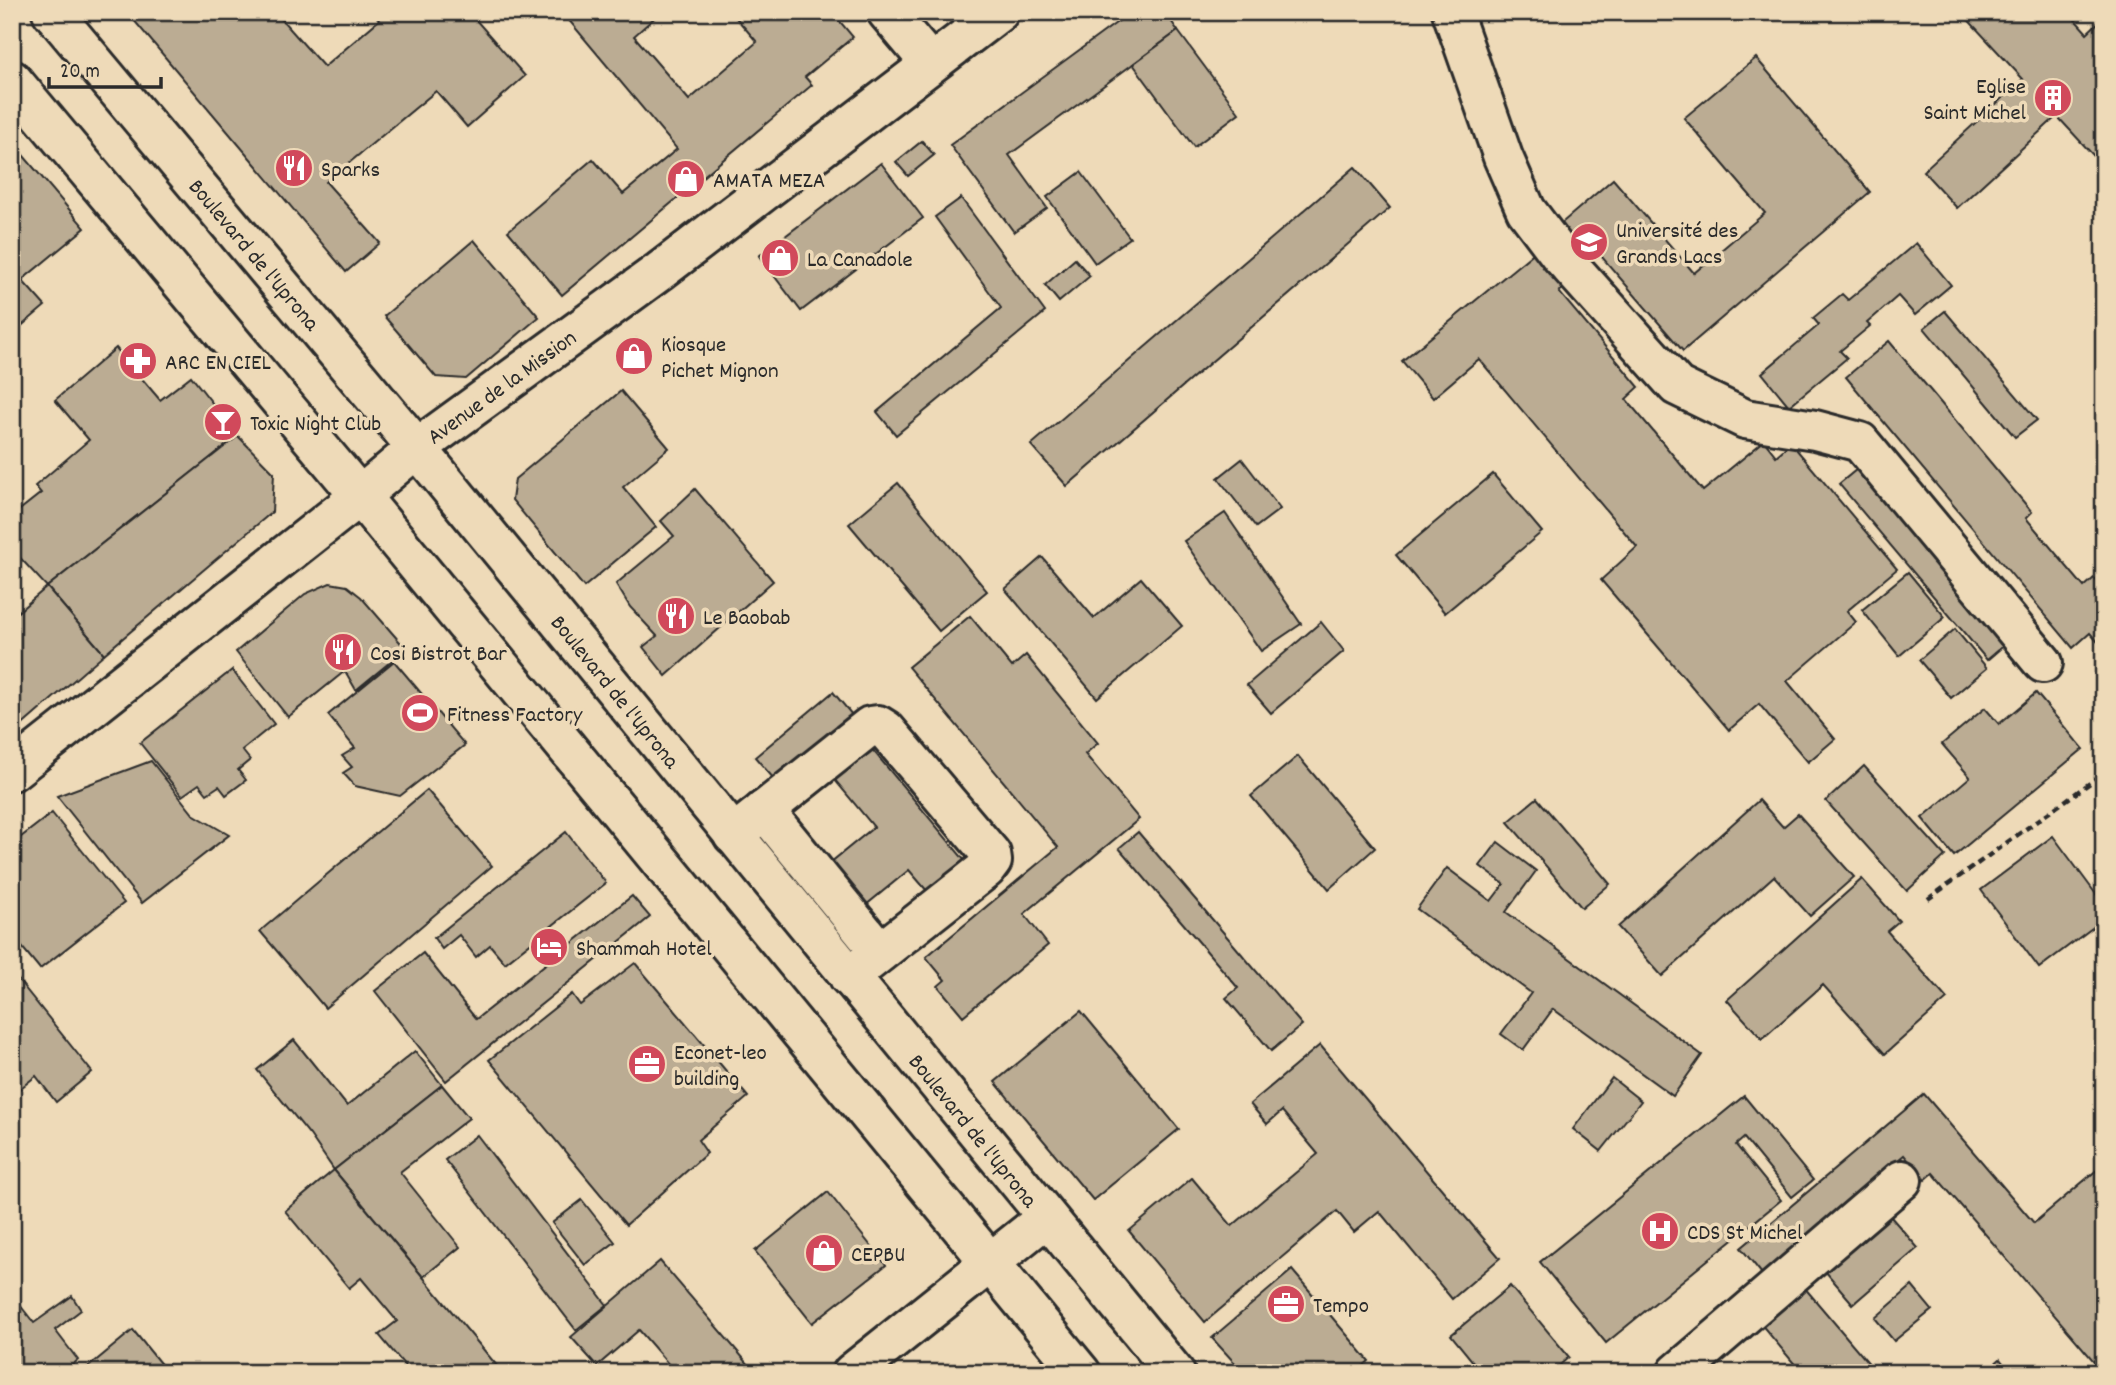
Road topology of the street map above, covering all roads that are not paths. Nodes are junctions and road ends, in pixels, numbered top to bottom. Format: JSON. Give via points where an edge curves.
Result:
{"nodes":[{"id":1,"x":52,"y":12,"type":"edge"},
{"id":2,"x":887,"y":12,"type":"edge"},
{"id":3,"x":999,"y":12,"type":"edge"},
{"id":4,"x":1452,"y":12,"type":"edge"},
{"id":5,"x":930,"y":63,"type":"junction"},
{"id":6,"x":12,"y":80,"type":"edge"},
{"id":7,"x":417,"y":448,"type":"junction"},
{"id":8,"x":360,"y":496,"type":"junction"},
{"id":9,"x":2043,"y":663,"type":"dead end"},
{"id":10,"x":12,"y":771,"type":"edge"},
{"id":11,"x":764,"y":810,"type":"junction"},
{"id":12,"x":733,"y":835,"type":"junction"},
{"id":13,"x":880,"y":952,"type":"junction"},
{"id":14,"x":849,"y":977,"type":"junction"},
{"id":15,"x":1902,"y":1180,"type":"dead end"},
{"id":16,"x":1046,"y":1218,"type":"junction"},
{"id":17,"x":992,"y":1263,"type":"junction"},
{"id":18,"x":852,"y":1373,"type":"edge"},
{"id":19,"x":1081,"y":1373,"type":"edge"},
{"id":20,"x":1175,"y":1373,"type":"edge"},
{"id":21,"x":1677,"y":1373,"type":"edge"}],
"edges":[{"from":1,"to":7,"type":"street","name":"Boulevard de l'Uprona"},
{"from":2,"to":5,"type":"street"},
{"from":3,"to":5,"type":"street","name":"Avenue de la Mission"},
{"from":4,"to":9,"type":"street","via":[[1526,210],[1677,386],[1745,419],[1860,442]]},
{"from":5,"to":7,"type":"street","name":"Avenue de la Mission","via":[[660,271]]},
{"from":6,"to":8,"type":"street"},
{"from":7,"to":8,"type":"street","name":"Avenue de la Mission"},
{"from":7,"to":12,"type":"street","name":"Boulevard de l'Uprona"},
{"from":8,"to":10,"type":"street","name":"Avenue de la Mission"},
{"from":8,"to":17,"type":"street"},
{"from":11,"to":12,"type":"street"},
{"from":11,"to":13,"type":"street"},
{"from":11,"to":13,"type":"street","via":[[870,726],[878,725],[991,853],[986,869]]},
{"from":12,"to":14,"type":"street","name":"Boulevard de l'Uprona"},
{"from":13,"to":14,"type":"street"},
{"from":14,"to":16,"type":"street","name":"Boulevard de l'Uprona"},
{"from":15,"to":21,"type":"street"},
{"from":16,"to":17,"type":"street"},
{"from":16,"to":20,"type":"street","name":"Boulevard de l'Uprona"},
{"from":17,"to":18,"type":"street"},
{"from":17,"to":19,"type":"street"}]}
